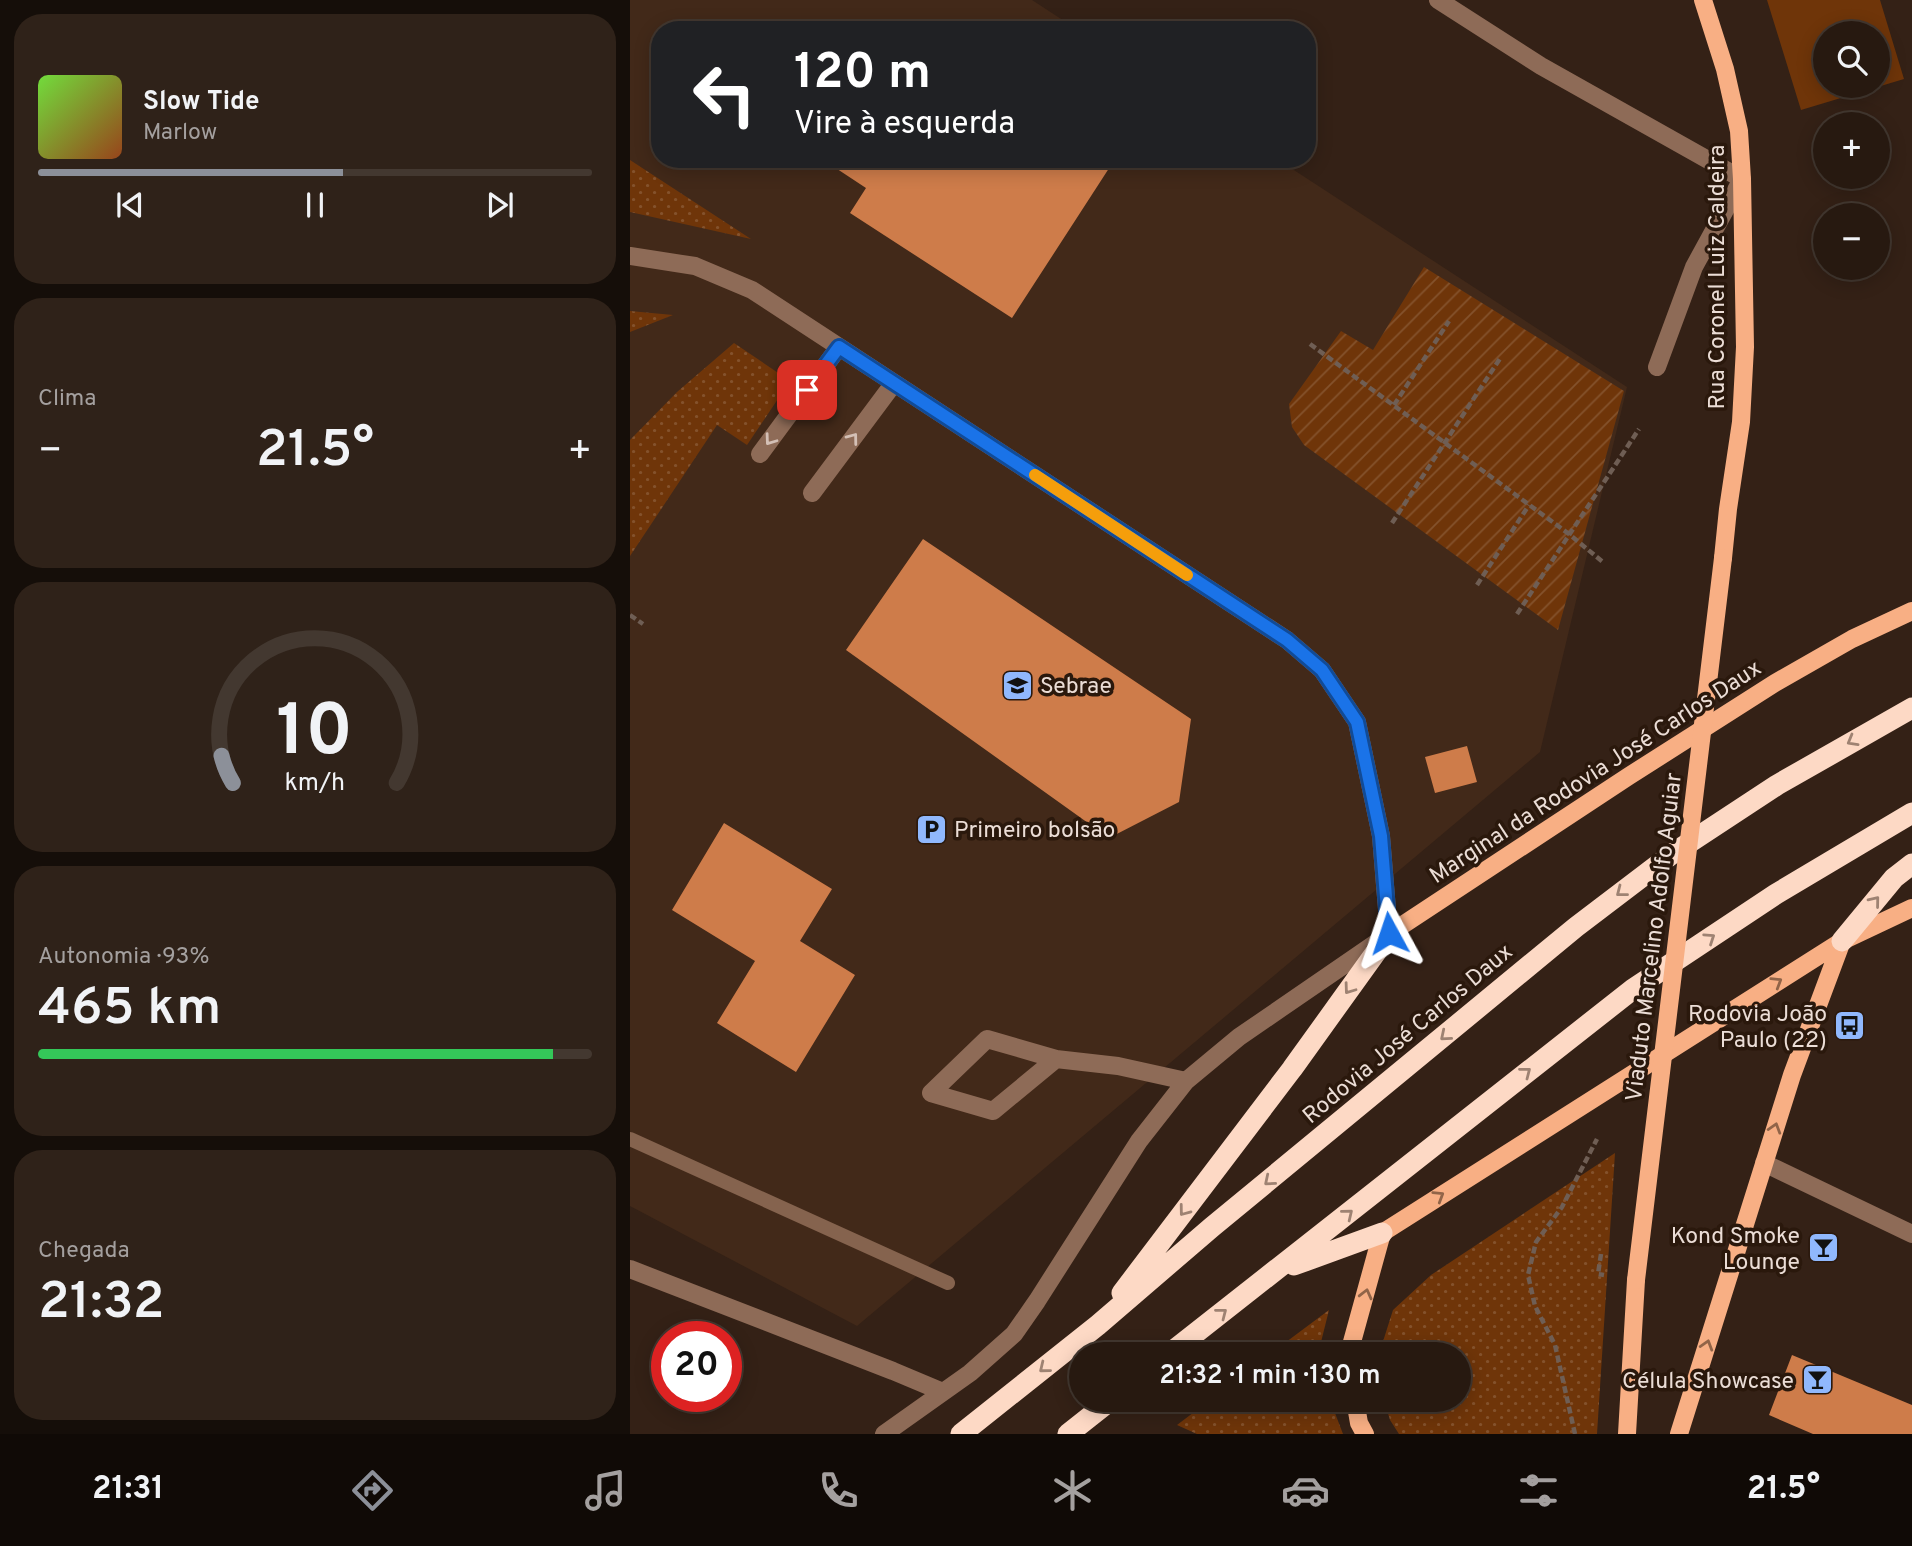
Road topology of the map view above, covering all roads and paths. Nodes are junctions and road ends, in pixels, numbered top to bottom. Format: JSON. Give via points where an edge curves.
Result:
{"nodes":[{"id":1,"x":1438,"y":0,"type":"edge"},
{"id":2,"x":1703,"y":0,"type":"edge"},
{"id":3,"x":1742,"y":179,"type":"junction"},
{"id":4,"x":630,"y":256,"type":"edge"},
{"id":5,"x":1449,"y":321,"type":"dead end"},
{"id":6,"x":1310,"y":344,"type":"dead end"},
{"id":7,"x":839,"y":347,"type":"junction"},
{"id":8,"x":1501,"y":358,"type":"dead end"},
{"id":9,"x":1657,"y":368,"type":"dead end"},
{"id":10,"x":894,"y":383,"type":"junction"},
{"id":11,"x":1394,"y":405,"type":"junction"},
{"id":12,"x":1639,"y":429,"type":"dead end"},
{"id":13,"x":1445,"y":443,"type":"junction"},
{"id":14,"x":760,"y":454,"type":"dead end"},
{"id":15,"x":812,"y":493,"type":"dead end"},
{"id":16,"x":1529,"y":505,"type":"junction"},
{"id":17,"x":1392,"y":523,"type":"dead end"},
{"id":18,"x":1569,"y":534,"type":"junction"},
{"id":19,"x":1723,"y":558,"type":"joint"},
{"id":20,"x":1604,"y":563,"type":"dead end"},
{"id":21,"x":1477,"y":585,"type":"dead end"},
{"id":22,"x":1912,"y":611,"type":"edge"},
{"id":23,"x":1517,"y":614,"type":"dead end"},
{"id":24,"x":630,"y":615,"type":"edge"},
{"id":25,"x":643,"y":624,"type":"dead end"},
{"id":26,"x":1912,"y":708,"type":"edge"},
{"id":27,"x":1912,"y":813,"type":"edge"},
{"id":28,"x":1912,"y":864,"type":"edge"},
{"id":29,"x":1912,"y":908,"type":"edge"},
{"id":30,"x":1389,"y":933,"type":"junction"},
{"id":31,"x":1842,"y":941,"type":"junction"},
{"id":32,"x":1056,"y":1059,"type":"junction"},
{"id":33,"x":1627,"y":1077,"type":"junction"},
{"id":34,"x":1186,"y":1081,"type":"junction"},
{"id":35,"x":1764,"y":1163,"type":"junction"},
{"id":36,"x":1382,"y":1233,"type":"junction"},
{"id":37,"x":1912,"y":1234,"type":"edge"},
{"id":38,"x":630,"y":1269,"type":"edge"},
{"id":39,"x":1276,"y":1272,"type":"junction"},
{"id":40,"x":1098,"y":1325,"type":"junction"},
{"id":41,"x":1185,"y":1342,"type":"edge"},
{"id":42,"x":1352,"y":1342,"type":"edge"},
{"id":43,"x":943,"y":1392,"type":"junction"},
{"id":44,"x":1096,"y":1412,"type":"edge"},
{"id":45,"x":1357,"y":1412,"type":"edge"},
{"id":46,"x":884,"y":1434,"type":"edge"},
{"id":47,"x":961,"y":1434,"type":"edge"},
{"id":48,"x":1068,"y":1434,"type":"edge"},
{"id":49,"x":1365,"y":1434,"type":"edge"},
{"id":50,"x":1575,"y":1434,"type":"edge"},
{"id":51,"x":1627,"y":1434,"type":"edge"},
{"id":52,"x":1679,"y":1434,"type":"edge"}],
"edges":[{"from":1,"to":3,"type":"street","via":[[1541,66]]},
{"from":2,"to":3,"type":"main road","name":"Rua Coronel Luiz Caldeira","via":[[1739,131]]},
{"from":3,"to":9,"type":"street","via":[[1694,267]]},
{"from":3,"to":19,"type":"main road","name":"Rua Coronel Luiz Caldeira","via":[[1745,348],[1741,422]]},
{"from":4,"to":7,"type":"street","via":[[695,266],[752,290]]},
{"from":5,"to":11,"type":"path"},
{"from":6,"to":11,"type":"path"},
{"from":7,"to":10,"type":"street"},
{"from":7,"to":14,"type":"street","one_way":true},
{"from":8,"to":13,"type":"path"},
{"from":15,"to":10,"type":"street","one_way":true},
{"from":10,"to":30,"type":"street","via":[[1287,640],[1322,670],[1357,722],[1381,836]]},
{"from":11,"to":13,"type":"path"},
{"from":12,"to":18,"type":"path"},
{"from":13,"to":16,"type":"path"},
{"from":13,"to":17,"type":"path"},
{"from":16,"to":18,"type":"path"},
{"from":16,"to":21,"type":"path"},
{"from":18,"to":20,"type":"path"},
{"from":18,"to":23,"type":"path"},
{"from":19,"to":51,"type":"main road","name":"Viaduto Marcelino Adolfo Aguiar","bridge":true,"via":[[1636,1280]]},
{"from":22,"to":30,"type":"main road","name":"Marginal da Rodovia José Carlos Daux","via":[[1775,683]]},
{"from":24,"to":25,"type":"path"},
{"from":26,"to":40,"type":"highway","name":"Rodovia José Carlos Daux","one_way":true,"via":[[1777,785],[1672,854],[1576,927]]},
{"from":39,"to":27,"type":"highway","one_way":true,"via":[[1633,989],[1776,894]]},
{"from":31,"to":28,"type":"highway","one_way":true,"via":[[1894,878]]},
{"from":29,"to":31,"type":"main road"},
{"from":30,"to":34,"type":"street","name":"Marginal da Rodovia José Carlos Daux","via":[[1239,1037]]},
{"from":30,"to":40,"type":"highway","one_way":true},
{"from":33,"to":31,"type":"main road","one_way":true},
{"from":35,"to":31,"type":"main road","one_way":true},
{"from":32,"to":32,"type":"street","via":[[993,1111],[931,1093],[987,1039]]},
{"from":32,"to":34,"type":"street"},
{"from":36,"to":33,"type":"main road","one_way":true},
{"from":33,"to":50,"type":"path","via":[[1562,1207],[1536,1242],[1528,1275],[1535,1306],[1555,1345]]},
{"from":34,"to":43,"type":"street","name":"Marginal da Rodovia José Carlos Daux","via":[[1139,1141],[1014,1334]]},
{"from":35,"to":37,"type":"street"},
{"from":52,"to":35,"type":"main road","one_way":true},
{"from":36,"to":39,"type":"highway"},
{"from":42,"to":36,"type":"main road","one_way":true},
{"from":38,"to":43,"type":"street"},
{"from":41,"to":39,"type":"highway","one_way":true},
{"from":40,"to":47,"type":"highway","name":"Rodovia José Carlos Daux","one_way":true},
{"from":43,"to":46,"type":"street","name":"Marginal da Rodovia José Carlos Daux"},
{"from":44,"to":48,"type":"highway"},
{"from":45,"to":49,"type":"main road"}]}
